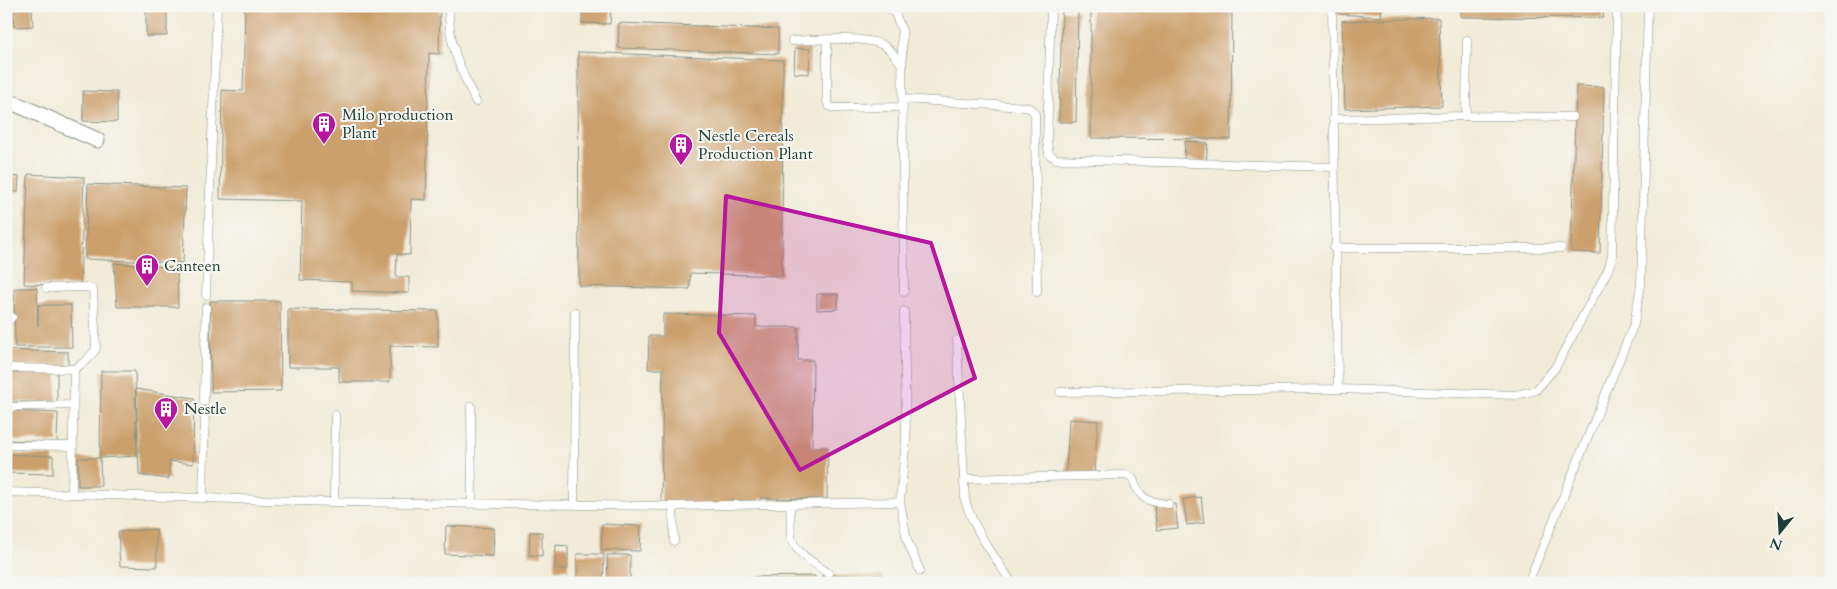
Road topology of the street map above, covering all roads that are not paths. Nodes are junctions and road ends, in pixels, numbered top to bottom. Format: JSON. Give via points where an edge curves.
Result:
{"nodes":[{"id":1,"x":218,"y":6,"type":"edge"},
{"id":2,"x":449,"y":6,"type":"edge"},
{"id":3,"x":886,"y":6,"type":"edge"},
{"id":4,"x":1051,"y":6,"type":"edge"},
{"id":5,"x":1332,"y":6,"type":"edge"},
{"id":6,"x":1617,"y":6,"type":"edge"},
{"id":7,"x":1648,"y":6,"type":"edge"},
{"id":8,"x":827,"y":40,"type":"junction"},
{"id":9,"x":1466,"y":40,"type":"dead end"},
{"id":10,"x":792,"y":41,"type":"dead end"},
{"id":11,"x":902,"y":65,"type":"junction"},
{"id":12,"x":6,"y":102,"type":"edge"},
{"id":13,"x":476,"y":102,"type":"dead end"},
{"id":14,"x":903,"y":103,"type":"junction"},
{"id":15,"x":1466,"y":116,"type":"junction"},
{"id":16,"x":1573,"y":117,"type":"dead end"},
{"id":17,"x":1333,"y":119,"type":"junction"},
{"id":18,"x":97,"y":140,"type":"dead end"},
{"id":19,"x":1333,"y":167,"type":"junction"},
{"id":20,"x":1334,"y":248,"type":"junction"},
{"id":21,"x":1561,"y":248,"type":"dead end"},
{"id":22,"x":46,"y":288,"type":"dead end"},
{"id":23,"x":904,"y":292,"type":"dead end"},
{"id":24,"x":1037,"y":292,"type":"dead end"},
{"id":25,"x":206,"y":295,"type":"dead end"},
{"id":26,"x":206,"y":307,"type":"dead end"},
{"id":27,"x":904,"y":311,"type":"dead end"},
{"id":28,"x":575,"y":312,"type":"dead end"},
{"id":29,"x":12,"y":317,"type":"dead end"},
{"id":30,"x":6,"y":324,"type":"edge"},
{"id":31,"x":957,"y":340,"type":"dead end"},
{"id":32,"x":6,"y":368,"type":"edge"},
{"id":33,"x":74,"y":369,"type":"junction"},
{"id":34,"x":1338,"y":389,"type":"junction"},
{"id":35,"x":1060,"y":392,"type":"dead end"},
{"id":36,"x":204,"y":401,"type":"dead end"},
{"id":37,"x":73,"y":405,"type":"junction"},
{"id":38,"x":471,"y":406,"type":"dead end"},
{"id":39,"x":6,"y":407,"type":"edge"},
{"id":40,"x":205,"y":411,"type":"dead end"},
{"id":41,"x":335,"y":414,"type":"dead end"},
{"id":42,"x":6,"y":445,"type":"edge"},
{"id":43,"x":73,"y":446,"type":"junction"},
{"id":44,"x":964,"y":479,"type":"junction"},
{"id":45,"x":6,"y":492,"type":"edge"},
{"id":46,"x":72,"y":494,"type":"junction"},
{"id":47,"x":202,"y":498,"type":"junction"},
{"id":48,"x":334,"y":502,"type":"junction"},
{"id":49,"x":900,"y":502,"type":"junction"},
{"id":50,"x":472,"y":503,"type":"junction"},
{"id":51,"x":574,"y":504,"type":"junction"},
{"id":52,"x":790,"y":504,"type":"junction"},
{"id":53,"x":1168,"y":504,"type":"dead end"},
{"id":54,"x":673,"y":506,"type":"junction"},
{"id":55,"x":674,"y":541,"type":"dead end"},
{"id":56,"x":920,"y":571,"type":"dead end"},
{"id":57,"x":828,"y":572,"type":"dead end"},
{"id":58,"x":1012,"y":583,"type":"edge"},
{"id":59,"x":1528,"y":583,"type":"edge"}],
"edges":[{"from":1,"to":25,"type":"lane"},
{"from":2,"to":13,"type":"lane","via":[[448,26],[454,52]]},
{"from":3,"to":11,"type":"lane","via":[[895,12],[902,31]]},
{"from":4,"to":19,"type":"lane","via":[[1046,142],[1049,154],[1056,159]]},
{"from":5,"to":17,"type":"lane"},
{"from":6,"to":34,"type":"lane","via":[[1612,257],[1555,368],[1536,390],[1516,395]]},
{"from":7,"to":59,"type":"lane","via":[[1641,285],[1634,324]]},
{"from":8,"to":10,"type":"lane"},
{"from":8,"to":11,"type":"lane","via":[[874,41],[884,46]]},
{"from":8,"to":14,"type":"lane","via":[[829,106]]},
{"from":9,"to":15,"type":"lane"},
{"from":11,"to":14,"type":"lane"},
{"from":12,"to":18,"type":"street"},
{"from":14,"to":23,"type":"lane"},
{"from":14,"to":24,"type":"lane","via":[[1026,107],[1035,114]]},
{"from":15,"to":16,"type":"lane"},
{"from":15,"to":17,"type":"lane"},
{"from":17,"to":19,"type":"lane"},
{"from":19,"to":20,"type":"lane"},
{"from":20,"to":21,"type":"lane"},
{"from":20,"to":34,"type":"lane"},
{"from":22,"to":33,"type":"lane","via":[[88,287],[93,290],[96,349]]},
{"from":26,"to":36,"type":"lane"},
{"from":27,"to":49,"type":"lane","via":[[906,439]]},
{"from":28,"to":51,"type":"lane"},
{"from":29,"to":30,"type":"lane"},
{"from":31,"to":44,"type":"lane"},
{"from":32,"to":33,"type":"lane"},
{"from":33,"to":37,"type":"lane"},
{"from":34,"to":35,"type":"lane"},
{"from":37,"to":39,"type":"lane"},
{"from":37,"to":43,"type":"lane"},
{"from":38,"to":50,"type":"lane"},
{"from":40,"to":47,"type":"lane"},
{"from":41,"to":48,"type":"lane"},
{"from":42,"to":43,"type":"lane"},
{"from":43,"to":46,"type":"lane"},
{"from":44,"to":53,"type":"lane","via":[[1126,475],[1132,477],[1137,490],[1150,502]]},
{"from":44,"to":58,"type":"lane","via":[[969,514]]},
{"from":45,"to":46,"type":"lane"},
{"from":46,"to":47,"type":"lane"},
{"from":47,"to":48,"type":"lane"},
{"from":48,"to":50,"type":"lane"},
{"from":49,"to":52,"type":"lane"},
{"from":49,"to":56,"type":"lane","via":[[907,540]]},
{"from":50,"to":51,"type":"lane"},
{"from":51,"to":54,"type":"lane"},
{"from":52,"to":54,"type":"lane"},
{"from":52,"to":57,"type":"lane","via":[[795,546]]},
{"from":54,"to":55,"type":"lane"}]}
